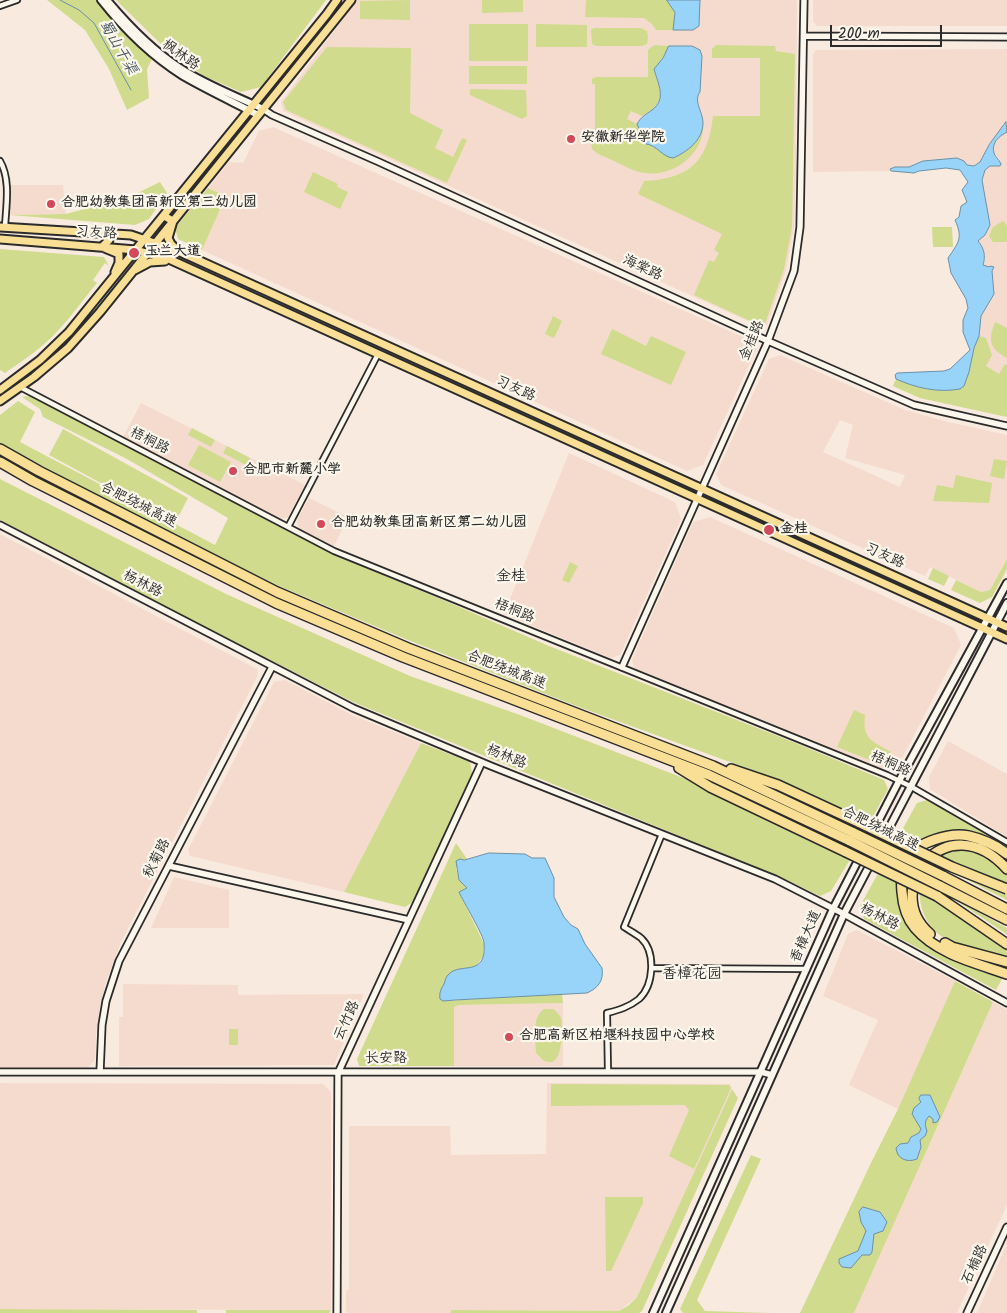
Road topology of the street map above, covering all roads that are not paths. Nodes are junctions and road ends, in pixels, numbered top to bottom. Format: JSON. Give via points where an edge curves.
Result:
{"nodes":[{"id":1,"x":17,"y":0,"type":"edge"},
{"id":2,"x":101,"y":0,"type":"edge"},
{"id":3,"x":107,"y":0,"type":"edge"},
{"id":4,"x":337,"y":0,"type":"edge"},
{"id":5,"x":351,"y":0,"type":"edge"},
{"id":6,"x":804,"y":0,"type":"edge"},
{"id":7,"x":0,"y":6,"type":"edge"},
{"id":8,"x":804,"y":36,"type":"junction"},
{"id":9,"x":1007,"y":37,"type":"edge"},
{"id":10,"x":252,"y":107,"type":"junction"},
{"id":11,"x":261,"y":112,"type":"junction"},
{"id":12,"x":0,"y":161,"type":"edge"},
{"id":13,"x":164,"y":216,"type":"junction"},
{"id":14,"x":173,"y":221,"type":"junction"},
{"id":15,"x":158,"y":223,"type":"junction"},
{"id":16,"x":3,"y":227,"type":"edge"},
{"id":17,"x":103,"y":233,"type":"junction"},
{"id":18,"x":131,"y":235,"type":"junction"},
{"id":19,"x":0,"y":239,"type":"edge"},
{"id":20,"x":145,"y":239,"type":"junction"},
{"id":21,"x":155,"y":243,"type":"junction"},
{"id":22,"x":102,"y":247,"type":"junction"},
{"id":23,"x":136,"y":250,"type":"junction"},
{"id":24,"x":178,"y":251,"type":"junction"},
{"id":25,"x":147,"y":253,"type":"junction"},
{"id":26,"x":172,"y":260,"type":"junction"},
{"id":27,"x":133,"y":271,"type":"junction"},
{"id":28,"x":117,"y":274,"type":"junction"},
{"id":29,"x":125,"y":281,"type":"junction"},
{"id":30,"x":110,"y":282,"type":"junction"},
{"id":31,"x":768,"y":340,"type":"junction"},
{"id":32,"x":378,"y":354,"type":"junction"},
{"id":33,"x":20,"y":387,"type":"junction"},
{"id":34,"x":0,"y":390,"type":"edge"},
{"id":35,"x":0,"y":401,"type":"edge"},
{"id":36,"x":1007,"y":426,"type":"edge"},
{"id":37,"x":0,"y":449,"type":"edge"},
{"id":38,"x":0,"y":462,"type":"edge"},
{"id":39,"x":701,"y":489,"type":"junction"},
{"id":40,"x":696,"y":499,"type":"junction"},
{"id":41,"x":0,"y":525,"type":"edge"},
{"id":42,"x":288,"y":527,"type":"junction"},
{"id":43,"x":1007,"y":584,"type":"edge"},
{"id":44,"x":1007,"y":603,"type":"edge"},
{"id":45,"x":988,"y":618,"type":"junction"},
{"id":46,"x":997,"y":622,"type":"junction"},
{"id":47,"x":1007,"y":627,"type":"edge"},
{"id":48,"x":983,"y":628,"type":"junction"},
{"id":49,"x":992,"y":632,"type":"junction"},
{"id":50,"x":1007,"y":640,"type":"edge"},
{"id":51,"x":272,"y":667,"type":"junction"},
{"id":52,"x":622,"y":668,"type":"junction"},
{"id":53,"x":665,"y":747,"type":"junction"},
{"id":54,"x":660,"y":756,"type":"junction"},
{"id":55,"x":482,"y":762,"type":"junction"},
{"id":56,"x":899,"y":780,"type":"junction"},
{"id":57,"x":910,"y":786,"type":"junction"},
{"id":58,"x":662,"y":834,"type":"junction"},
{"id":59,"x":852,"y":837,"type":"junction"},
{"id":60,"x":1007,"y":842,"type":"edge"},
{"id":61,"x":1007,"y":854,"type":"edge"},
{"id":62,"x":169,"y":866,"type":"junction"},
{"id":63,"x":1007,"y":869,"type":"edge"},
{"id":64,"x":1007,"y":889,"type":"edge"},
{"id":65,"x":833,"y":909,"type":"junction"},
{"id":66,"x":1007,"y":909,"type":"edge"},
{"id":67,"x":844,"y":914,"type":"junction"},
{"id":68,"x":409,"y":920,"type":"junction"},
{"id":69,"x":1007,"y":920,"type":"edge"},
{"id":70,"x":1007,"y":944,"type":"edge"},
{"id":71,"x":1007,"y":962,"type":"edge"},
{"id":72,"x":652,"y":968,"type":"junction"},
{"id":73,"x":807,"y":969,"type":"junction"},
{"id":74,"x":1007,"y":974,"type":"edge"},
{"id":75,"x":1007,"y":1003,"type":"edge"},
{"id":76,"x":0,"y":1072,"type":"edge"},
{"id":77,"x":100,"y":1072,"type":"junction"},
{"id":78,"x":608,"y":1072,"type":"junction"},
{"id":79,"x":761,"y":1072,"type":"junction"},
{"id":80,"x":338,"y":1073,"type":"junction"},
{"id":81,"x":772,"y":1075,"type":"junction"},
{"id":82,"x":1007,"y":1227,"type":"edge"},
{"id":83,"x":1005,"y":1236,"type":"edge"},
{"id":84,"x":672,"y":1300,"type":"junction"},
{"id":85,"x":337,"y":1313,"type":"edge"},
{"id":86,"x":653,"y":1313,"type":"edge"},
{"id":87,"x":666,"y":1313,"type":"edge"},
{"id":88,"x":672,"y":1313,"type":"edge"},
{"id":89,"x":967,"y":1313,"type":"edge"}],
"edges":[{"from":1,"to":7,"type":"street"},
{"from":2,"to":10,"type":"main road","name":"枫林路","via":[[128,32],[182,76]]},
{"from":3,"to":10,"type":"main road","name":"枫林路","via":[[153,48],[180,68]]},
{"from":4,"to":10,"type":"main road"},
{"from":5,"to":11,"type":"main road"},
{"from":6,"to":8,"type":"street","name":"金桂路"},
{"from":8,"to":9,"type":"street"},
{"from":8,"to":31,"type":"street","name":"金桂路","via":[[800,227],[794,270]]},
{"from":10,"to":11,"type":"main road","name":"枫林路"},
{"from":10,"to":13,"type":"main road"},
{"from":11,"to":14,"type":"main road"},
{"from":11,"to":31,"type":"street","name":"海棠路","via":[[379,162]]},
{"from":12,"to":16,"type":"street","via":[[6,182]]},
{"from":13,"to":14,"type":"main road"},
{"from":13,"to":15,"type":"main road"},
{"from":14,"to":21,"type":"main road"},
{"from":14,"to":24,"type":"main road","via":[[168,238]]},
{"from":15,"to":18,"type":"main road"},
{"from":15,"to":20,"type":"main road"},
{"from":16,"to":17,"type":"main road","name":"习友路"},
{"from":17,"to":18,"type":"main road","name":"习友路"},
{"from":17,"to":22,"type":"main road","via":[[109,240]]},
{"from":18,"to":20,"type":"main road","name":"习友路"},
{"from":19,"to":22,"type":"main road","name":"习友路"},
{"from":20,"to":21,"type":"main road","name":"习友路"},
{"from":20,"to":23,"type":"main road"},
{"from":21,"to":24,"type":"main road","name":"习友路"},
{"from":21,"to":25,"type":"main road"},
{"from":22,"to":23,"type":"main road","name":"习友路"},
{"from":22,"to":30,"type":"main road","via":[[119,254],[119,263]]},
{"from":23,"to":25,"type":"main road","name":"习友路"},
{"from":23,"to":28,"type":"main road"},
{"from":24,"to":39,"type":"main road","name":"习友路"},
{"from":25,"to":26,"type":"main road","name":"习友路"},
{"from":25,"to":27,"type":"main road"},
{"from":26,"to":27,"type":"main road","via":[[150,262]]},
{"from":26,"to":32,"type":"main road","name":"习友路"},
{"from":27,"to":29,"type":"main road"},
{"from":28,"to":29,"type":"main road"},
{"from":28,"to":30,"type":"main road"},
{"from":29,"to":33,"type":"main road","via":[[68,348]]},
{"from":30,"to":34,"type":"main road","via":[[69,332],[40,360]]},
{"from":31,"to":36,"type":"street","name":"海棠路","via":[[914,405]]},
{"from":31,"to":39,"type":"street","name":"金桂路"},
{"from":32,"to":40,"type":"main road","name":"习友路"},
{"from":32,"to":42,"type":"street"},
{"from":33,"to":35,"type":"main road"},
{"from":33,"to":42,"type":"street","name":"梧桐路"},
{"from":37,"to":53,"type":"highway","name":"合肥绕城高速","via":[[39,472],[277,592],[408,648]]},
{"from":38,"to":54,"type":"highway","name":"合肥绕城高速","via":[[276,603],[403,657]]},
{"from":39,"to":40,"type":"street","name":"金桂路"},
{"from":39,"to":45,"type":"main road","name":"习友路"},
{"from":40,"to":48,"type":"main road","name":"习友路"},
{"from":40,"to":52,"type":"street","name":"金桂路"},
{"from":41,"to":51,"type":"street","name":"杨林路"},
{"from":42,"to":52,"type":"street","name":"梧桐路","via":[[334,551]]},
{"from":43,"to":45,"type":"main road","name":"香樟大道"},
{"from":44,"to":46,"type":"main road","name":"香樟大道"},
{"from":45,"to":46,"type":"main road","name":"习友路"},
{"from":45,"to":48,"type":"main road","name":"香樟大道"},
{"from":46,"to":47,"type":"main road","name":"习友路"},
{"from":46,"to":49,"type":"main road","name":"香樟大道"},
{"from":48,"to":49,"type":"main road","name":"习友路"},
{"from":48,"to":56,"type":"main road","name":"香樟大道"},
{"from":49,"to":50,"type":"main road","name":"习友路"},
{"from":49,"to":57,"type":"main road","name":"香樟大道"},
{"from":51,"to":55,"type":"street","name":"杨林路","via":[[353,708]]},
{"from":51,"to":62,"type":"street","name":"秋菊路"},
{"from":52,"to":56,"type":"street","name":"梧桐路"},
{"from":53,"to":59,"type":"highway","name":"合肥绕城高速","via":[[713,766]]},
{"from":53,"to":64,"type":"highway","bridge":true,"via":[[778,785],[952,867]]},
{"from":54,"to":59,"type":"highway","name":"合肥绕城高速"},
{"from":54,"to":70,"type":"highway","bridge":true,"via":[[710,787],[937,896]]},
{"from":55,"to":58,"type":"street","name":"杨林路"},
{"from":55,"to":68,"type":"street","name":"云竹路"},
{"from":56,"to":57,"type":"street","name":"梧桐路"},
{"from":56,"to":65,"type":"main road","name":"香樟大道"},
{"from":57,"to":60,"type":"street","name":"梧桐路"},
{"from":57,"to":67,"type":"main road","name":"香樟大道"},
{"from":58,"to":65,"type":"street","name":"杨林路","via":[[775,879]]},
{"from":58,"to":72,"type":"street","via":[[624,928],[641,938],[649,950]]},
{"from":59,"to":66,"type":"highway","name":"合肥绕城高速","bridge":true,"via":[[943,876]]},
{"from":59,"to":69,"type":"highway","name":"合肥绕城高速","bridge":true},
{"from":61,"to":74,"type":"highway","via":[[969,836],[957,834],[936,839],[907,858],[901,882],[905,912],[928,940],[963,958]]},
{"from":62,"to":68,"type":"street"},
{"from":62,"to":77,"type":"street","name":"秋菊路","via":[[119,961],[106,1000]]},
{"from":63,"to":71,"type":"highway","via":[[978,847],[957,845],[941,849],[926,859],[912,893],[915,914],[934,938],[952,947]]},
{"from":65,"to":67,"type":"street","name":"杨林路"},
{"from":65,"to":73,"type":"main road","name":"香樟大道"},
{"from":67,"to":75,"type":"street","name":"杨林路"},
{"from":67,"to":81,"type":"main road","name":"香樟大道"},
{"from":68,"to":80,"type":"street","name":"云竹路"},
{"from":72,"to":73,"type":"street"},
{"from":72,"to":78,"type":"street","via":[[645,992],[639,998],[625,1008],[607,1013]]},
{"from":73,"to":79,"type":"main road","name":"香樟大道"},
{"from":76,"to":77,"type":"street","name":"长安路"},
{"from":77,"to":80,"type":"street","name":"长安路"},
{"from":78,"to":79,"type":"street","name":"长安路"},
{"from":78,"to":80,"type":"street","name":"长安路"},
{"from":79,"to":81,"type":"street","name":"长安路"},
{"from":79,"to":86,"type":"main road","name":"香樟大道"},
{"from":80,"to":85,"type":"street","name":"云竹路"},
{"from":81,"to":84,"type":"main road","name":"香樟大道"},
{"from":82,"to":83,"type":"street","name":"石楠路"},
{"from":83,"to":89,"type":"street","name":"石楠路"},
{"from":84,"to":87,"type":"main road","name":"香樟大道"},
{"from":84,"to":88,"type":"main road"}]}
